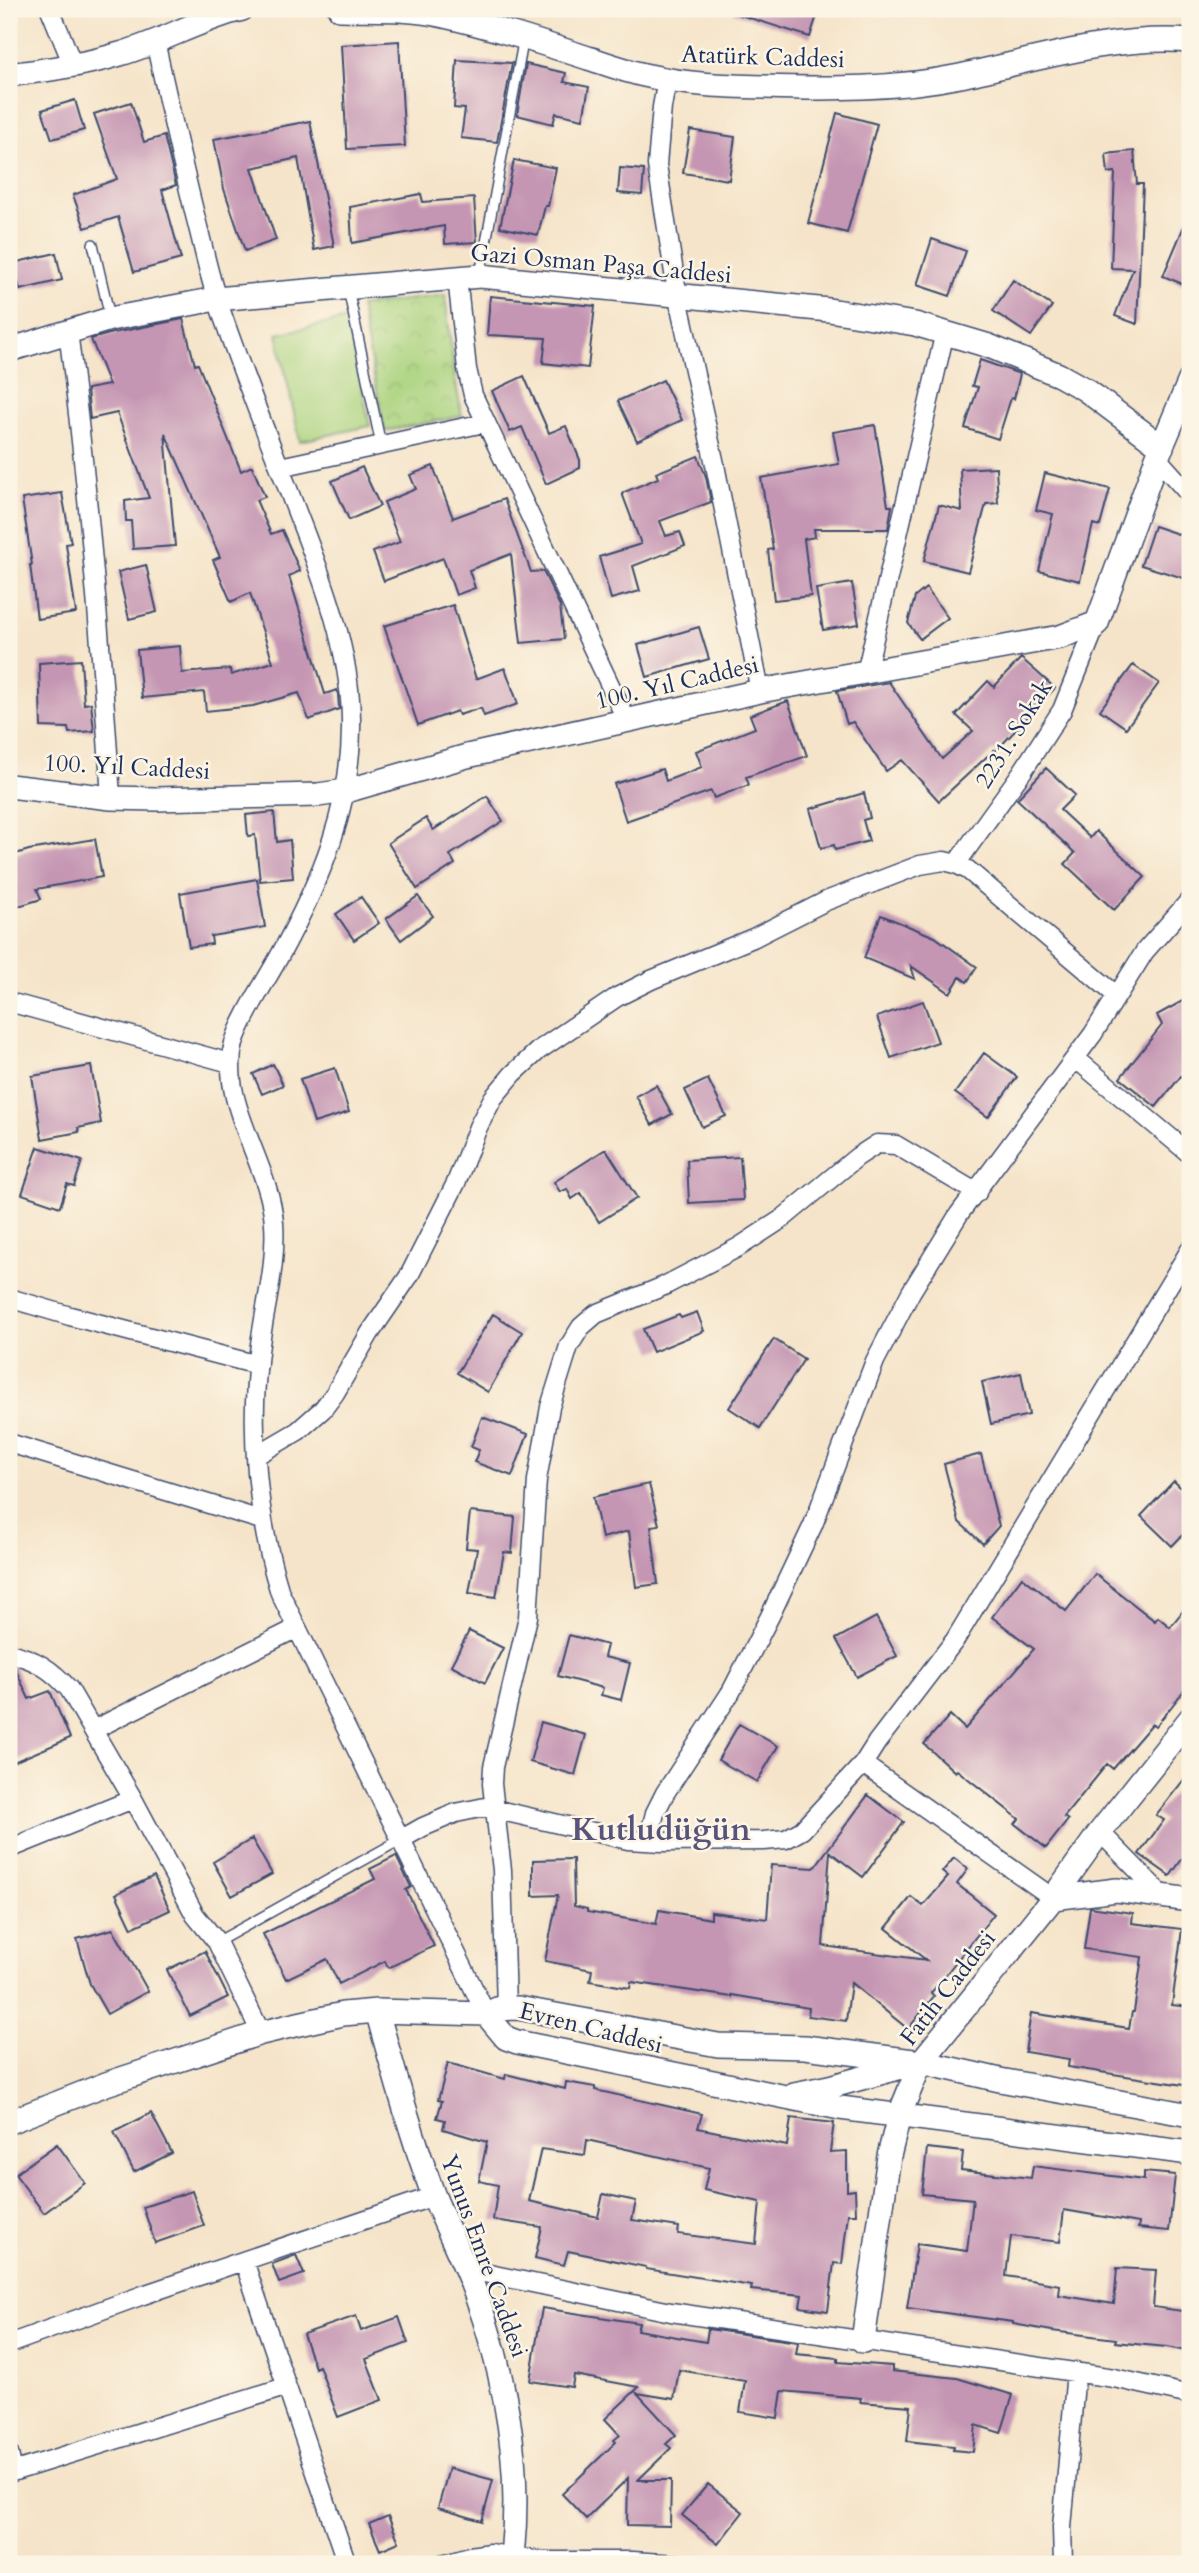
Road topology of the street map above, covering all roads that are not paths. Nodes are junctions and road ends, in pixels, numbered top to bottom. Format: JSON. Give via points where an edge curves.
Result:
{"nodes":[{"id":1,"x":50,"y":9,"type":"edge"},
{"id":2,"x":242,"y":9,"type":"edge"},
{"id":3,"x":340,"y":9,"type":"edge"},
{"id":4,"x":376,"y":9,"type":"edge"},
{"id":5,"x":413,"y":10,"type":"edge"},
{"id":6,"x":524,"y":37,"type":"junction"},
{"id":7,"x":155,"y":41,"type":"junction"},
{"id":8,"x":1190,"y":41,"type":"edge"},
{"id":9,"x":73,"y":65,"type":"junction"},
{"id":10,"x":9,"y":75,"type":"edge"},
{"id":11,"x":667,"y":80,"type":"junction"},
{"id":12,"x":93,"y":244,"type":"dead end"},
{"id":13,"x":480,"y":276,"type":"junction"},
{"id":14,"x":457,"y":277,"type":"junction"},
{"id":15,"x":348,"y":287,"type":"junction"},
{"id":16,"x":678,"y":298,"type":"junction"},
{"id":17,"x":216,"y":299,"type":"junction"},
{"id":18,"x":110,"y":318,"type":"junction"},
{"id":19,"x":68,"y":331,"type":"junction"},
{"id":20,"x":946,"y":332,"type":"junction"},
{"id":21,"x":9,"y":350,"type":"edge"},
{"id":22,"x":1190,"y":380,"type":"edge"},
{"id":23,"x":484,"y":423,"type":"junction"},
{"id":24,"x":381,"y":445,"type":"junction"},
{"id":25,"x":1159,"y":453,"type":"junction"},
{"id":26,"x":280,"y":467,"type":"junction"},
{"id":27,"x":1190,"y":495,"type":"edge"},
{"id":28,"x":1097,"y":623,"type":"junction"},
{"id":29,"x":866,"y":673,"type":"junction"},
{"id":30,"x":760,"y":691,"type":"junction"},
{"id":31,"x":627,"y":721,"type":"junction"},
{"id":32,"x":9,"y":786,"type":"edge"},
{"id":33,"x":346,"y":791,"type":"junction"},
{"id":34,"x":111,"y":797,"type":"junction"},
{"id":35,"x":956,"y":864,"type":"junction"},
{"id":36,"x":1190,"y":900,"type":"edge"},
{"id":37,"x":1116,"y":996,"type":"junction"},
{"id":38,"x":9,"y":1002,"type":"edge"},
{"id":39,"x":1075,"y":1058,"type":"junction"},
{"id":40,"x":230,"y":1063,"type":"junction"},
{"id":41,"x":1190,"y":1154,"type":"edge"},
{"id":42,"x":976,"y":1193,"type":"junction"},
{"id":43,"x":1190,"y":1250,"type":"edge"},
{"id":44,"x":9,"y":1298,"type":"edge"},
{"id":45,"x":258,"y":1365,"type":"junction"},
{"id":46,"x":9,"y":1443,"type":"edge"},
{"id":47,"x":257,"y":1455,"type":"junction"},
{"id":48,"x":261,"y":1520,"type":"junction"},
{"id":49,"x":297,"y":1628,"type":"junction"},
{"id":50,"x":9,"y":1653,"type":"edge"},
{"id":51,"x":1190,"y":1719,"type":"edge"},
{"id":52,"x":93,"y":1730,"type":"junction"},
{"id":53,"x":863,"y":1764,"type":"junction"},
{"id":54,"x":133,"y":1799,"type":"junction"},
{"id":55,"x":495,"y":1808,"type":"junction"},
{"id":56,"x":1100,"y":1832,"type":"junction"},
{"id":57,"x":400,"y":1840,"type":"junction"},
{"id":58,"x":648,"y":1841,"type":"junction"},
{"id":59,"x":9,"y":1849,"type":"edge"},
{"id":60,"x":1161,"y":1894,"type":"junction"},
{"id":61,"x":1053,"y":1898,"type":"junction"},
{"id":62,"x":1190,"y":1900,"type":"edge"},
{"id":63,"x":217,"y":1942,"type":"junction"},
{"id":64,"x":377,"y":2011,"type":"junction"},
{"id":65,"x":496,"y":2011,"type":"junction"},
{"id":66,"x":261,"y":2033,"type":"junction"},
{"id":67,"x":921,"y":2062,"type":"junction"},
{"id":68,"x":780,"y":2097,"type":"junction"},
{"id":69,"x":1190,"y":2115,"type":"edge"},
{"id":70,"x":899,"y":2116,"type":"junction"},
{"id":71,"x":9,"y":2122,"type":"edge"},
{"id":72,"x":1190,"y":2152,"type":"edge"},
{"id":73,"x":434,"y":2196,"type":"junction"},
{"id":74,"x":244,"y":2260,"type":"junction"},
{"id":75,"x":465,"y":2269,"type":"junction"},
{"id":76,"x":863,"y":2341,"type":"junction"},
{"id":77,"x":9,"y":2344,"type":"edge"},
{"id":78,"x":1076,"y":2372,"type":"junction"},
{"id":79,"x":285,"y":2387,"type":"junction"},
{"id":80,"x":1190,"y":2395,"type":"edge"},
{"id":81,"x":10,"y":2466,"type":"edge"},
{"id":82,"x":512,"y":2560,"type":"edge"},
{"id":83,"x":347,"y":2564,"type":"edge"},
{"id":84,"x":442,"y":2564,"type":"edge"},
{"id":85,"x":676,"y":2564,"type":"edge"},
{"id":86,"x":1063,"y":2564,"type":"edge"}],
"edges":[{"from":1,"to":9,"type":"street"},
{"from":2,"to":7,"type":"street"},
{"from":3,"to":4,"type":"street","name":"Atatürk Caddesi"},
{"from":4,"to":5,"type":"street","name":"Atatürk Caddesi"},
{"from":5,"to":6,"type":"street","name":"Atatürk Caddesi"},
{"from":6,"to":11,"type":"street","name":"Atatürk Caddesi"},
{"from":6,"to":13,"type":"lane"},
{"from":7,"to":9,"type":"street"},
{"from":7,"to":17,"type":"street"},
{"from":8,"to":11,"type":"street","name":"Atatürk Caddesi","via":[[1083,49],[959,76],[871,87],[693,85]]},
{"from":9,"to":10,"type":"street"},
{"from":11,"to":16,"type":"street","via":[[657,165]]},
{"from":12,"to":18,"type":"lane"},
{"from":13,"to":14,"type":"street","name":"Gazi Osman Paşa Caddesi"},
{"from":13,"to":16,"type":"street","name":"Gazi Osman Paşa Caddesi"},
{"from":14,"to":15,"type":"street","name":"Gazi Osman Paşa Caddesi"},
{"from":14,"to":23,"type":"street","via":[[469,381]]},
{"from":15,"to":17,"type":"street","name":"Gazi Osman Paşa Caddesi"},
{"from":15,"to":24,"type":"lane"},
{"from":16,"to":20,"type":"street","name":"Gazi Osman Paşa Caddesi","via":[[829,310]]},
{"from":16,"to":30,"type":"street"},
{"from":17,"to":18,"type":"street","name":"Gazi Osman Paşa Caddesi"},
{"from":17,"to":26,"type":"street"},
{"from":18,"to":19,"type":"street","name":"Gazi Osman Paşa Caddesi"},
{"from":19,"to":21,"type":"street","name":"Gazi Osman Paşa Caddesi"},
{"from":19,"to":34,"type":"street","via":[[96,580]]},
{"from":20,"to":25,"type":"street","name":"Gazi Osman Paşa Caddesi","via":[[1026,359],[1086,390]]},
{"from":20,"to":29,"type":"street"},
{"from":22,"to":25,"type":"street"},
{"from":23,"to":24,"type":"street"},
{"from":23,"to":31,"type":"street"},
{"from":24,"to":26,"type":"street"},
{"from":25,"to":27,"type":"street"},
{"from":25,"to":28,"type":"street"},
{"from":26,"to":33,"type":"street","via":[[327,590],[348,680],[352,736]]},
{"from":28,"to":29,"type":"street","name":"100. Yıl Caddesi","via":[[1060,637]]},
{"from":28,"to":35,"type":"street","name":"2231. Sokak","via":[[1062,710]]},
{"from":29,"to":30,"type":"street","name":"100. Yıl Caddesi"},
{"from":30,"to":31,"type":"street","name":"100. Yıl Caddesi"},
{"from":31,"to":33,"type":"street","name":"100. Yıl Caddesi","via":[[467,756]]},
{"from":32,"to":34,"type":"street","name":"100. Yıl Caddesi"},
{"from":33,"to":34,"type":"street","name":"100. Yıl Caddesi","via":[[212,798]]},
{"from":33,"to":40,"type":"street","via":[[325,863],[236,1038]]},
{"from":35,"to":37,"type":"street"},
{"from":35,"to":47,"type":"street","via":[[920,865],[826,901],[753,938],[651,979],[539,1050],[493,1098],[408,1276],[335,1394],[298,1431]]},
{"from":36,"to":37,"type":"street","via":[[1145,951]]},
{"from":37,"to":39,"type":"street"},
{"from":38,"to":40,"type":"street"},
{"from":39,"to":41,"type":"street"},
{"from":39,"to":42,"type":"street"},
{"from":40,"to":45,"type":"street","via":[[239,1108],[266,1180],[274,1224],[272,1274]]},
{"from":42,"to":55,"type":"street","via":[[896,1145],[877,1144],[791,1213],[739,1247],[596,1314],[581,1327],[561,1369],[537,1480],[528,1617],[495,1756]]},
{"from":42,"to":58,"type":"street","via":[[918,1281],[881,1350],[813,1525],[776,1605],[731,1692],[665,1793]]},
{"from":43,"to":53,"type":"street","via":[[955,1640]]},
{"from":44,"to":45,"type":"street"},
{"from":45,"to":47,"type":"street"},
{"from":46,"to":48,"type":"street"},
{"from":47,"to":48,"type":"street"},
{"from":48,"to":49,"type":"street","via":[[280,1593]]},
{"from":49,"to":52,"type":"street"},
{"from":49,"to":57,"type":"street"},
{"from":50,"to":52,"type":"street","via":[[40,1663],[55,1674]]},
{"from":51,"to":56,"type":"street","name":"Fatih Caddesi"},
{"from":52,"to":54,"type":"street"},
{"from":53,"to":58,"type":"street","via":[[803,1830],[786,1839]]},
{"from":53,"to":61,"type":"street"},
{"from":54,"to":59,"type":"street"},
{"from":54,"to":63,"type":"street","via":[[195,1915]]},
{"from":55,"to":57,"type":"street","via":[[456,1813]]},
{"from":55,"to":58,"type":"street","via":[[589,1832]]},
{"from":55,"to":65,"type":"street","via":[[502,1870]]},
{"from":56,"to":60,"type":"street"},
{"from":56,"to":61,"type":"street","name":"Fatih Caddesi"},
{"from":57,"to":63,"type":"lane"},
{"from":57,"to":65,"type":"street"},
{"from":60,"to":61,"type":"street","via":[[1116,1890]]},
{"from":60,"to":62,"type":"street"},
{"from":61,"to":67,"type":"street","name":"Fatih Caddesi"},
{"from":63,"to":66,"type":"street"},
{"from":64,"to":65,"type":"street"},
{"from":64,"to":66,"type":"street"},
{"from":64,"to":73,"type":"street","name":"Yunus Emre Caddesi"},
{"from":65,"to":67,"type":"street","name":"Evren Caddesi","via":[[718,2045],[805,2047]]},
{"from":65,"to":68,"type":"street","name":"Evren Caddesi","via":[[506,2038],[517,2042]]},
{"from":66,"to":71,"type":"street","via":[[106,2084]]},
{"from":67,"to":68,"type":"street"},
{"from":67,"to":69,"type":"street","name":"Evren Caddesi"},
{"from":67,"to":70,"type":"street","name":"Fatih Caddesi"},
{"from":68,"to":70,"type":"street","name":"Evren Caddesi"},
{"from":70,"to":72,"type":"street","name":"Evren Caddesi"},
{"from":70,"to":76,"type":"street","name":"Fatih Caddesi","via":[[889,2156]]},
{"from":73,"to":74,"type":"street"},
{"from":73,"to":75,"type":"street","name":"Yunus Emre Caddesi"},
{"from":74,"to":77,"type":"street"},
{"from":74,"to":79,"type":"street"},
{"from":75,"to":76,"type":"street","via":[[671,2312]]},
{"from":75,"to":82,"type":"street","name":"Yunus Emre Caddesi","via":[[492,2351],[511,2432],[517,2512]]},
{"from":76,"to":78,"type":"street"},
{"from":78,"to":80,"type":"street"},
{"from":78,"to":86,"type":"street","via":[[1062,2526]]},
{"from":79,"to":81,"type":"street"},
{"from":79,"to":83,"type":"street"},
{"from":82,"to":84,"type":"street","via":[[480,2554]]},
{"from":82,"to":85,"type":"street"}]}
